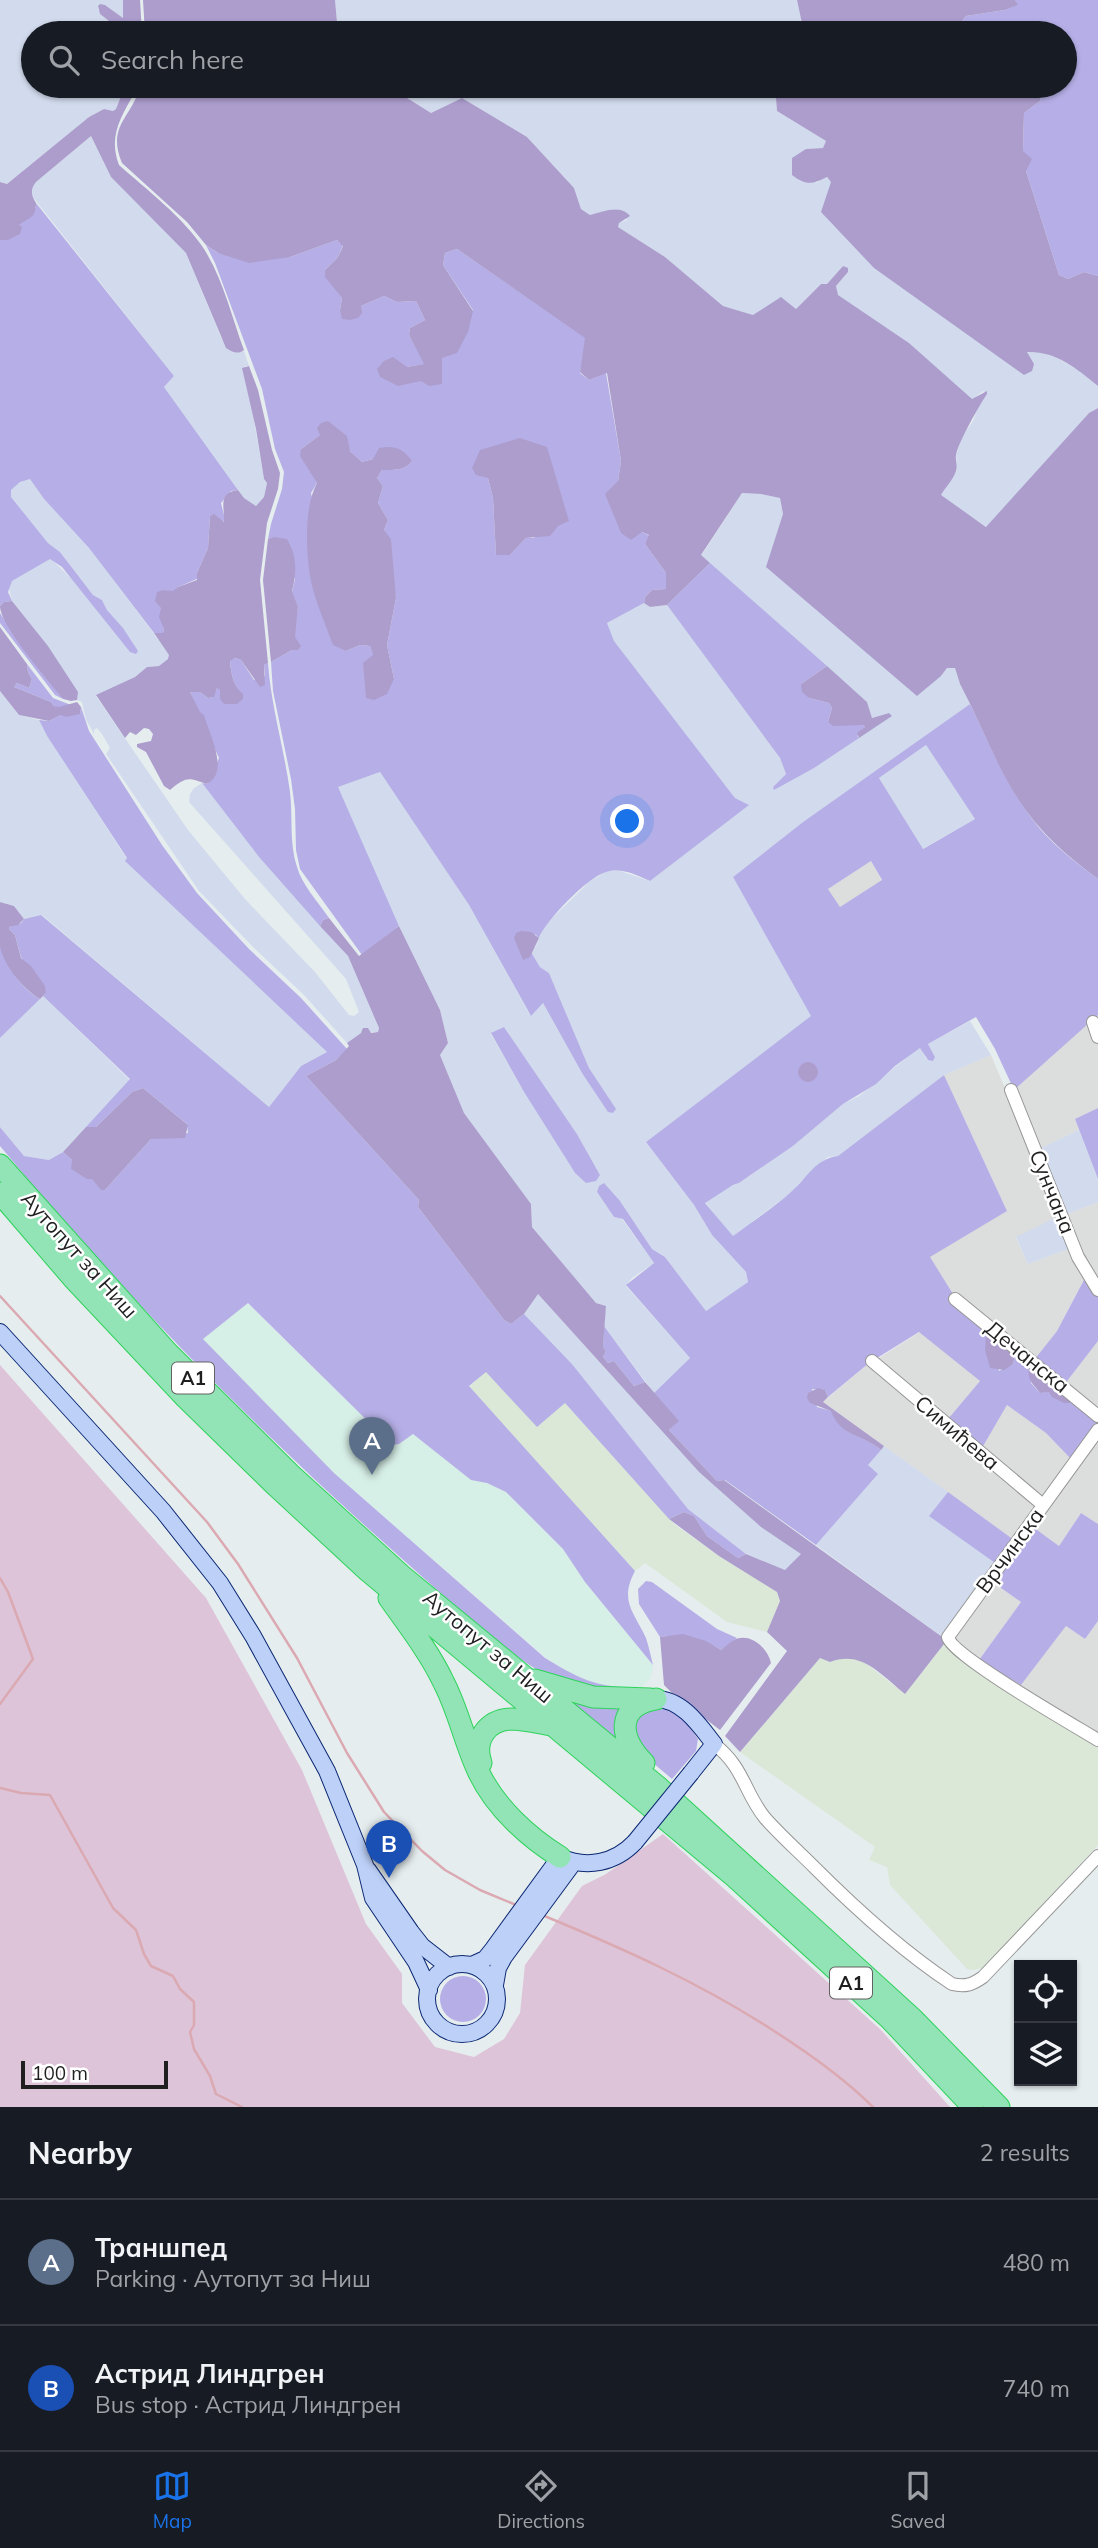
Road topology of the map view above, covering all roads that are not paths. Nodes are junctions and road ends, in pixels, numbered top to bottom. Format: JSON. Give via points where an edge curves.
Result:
{"nodes":[{"id":1,"x":1093,"y":1022,"type":"dead end"},
{"id":2,"x":1098,"y":1037,"type":"edge"},
{"id":3,"x":1011,"y":1090,"type":"dead end"},
{"id":4,"x":0,"y":1165,"type":"edge"},
{"id":5,"x":0,"y":1194,"type":"edge"},
{"id":6,"x":1098,"y":1290,"type":"edge"},
{"id":7,"x":956,"y":1299,"type":"dead end"},
{"id":8,"x":0,"y":1332,"type":"edge"},
{"id":9,"x":872,"y":1361,"type":"dead end"},
{"id":10,"x":1098,"y":1416,"type":"edge"},
{"id":11,"x":1098,"y":1430,"type":"edge"},
{"id":12,"x":1043,"y":1505,"type":"junction"},
{"id":13,"x":368,"y":1572,"type":"junction"},
{"id":14,"x":522,"y":1676,"type":"junction"},
{"id":15,"x":656,"y":1699,"type":"junction"},
{"id":16,"x":554,"y":1725,"type":"junction"},
{"id":17,"x":1098,"y":1740,"type":"edge"},
{"id":18,"x":714,"y":1744,"type":"junction"},
{"id":19,"x":730,"y":1853,"type":"junction"},
{"id":20,"x":1098,"y":1856,"type":"edge"},
{"id":21,"x":563,"y":1858,"type":"junction"},
{"id":22,"x":365,"y":1865,"type":"junction"},
{"id":23,"x":512,"y":1934,"type":"junction"},
{"id":24,"x":471,"y":1965,"type":"junction"},
{"id":25,"x":449,"y":1966,"type":"junction"},
{"id":26,"x":495,"y":1985,"type":"junction"},
{"id":27,"x":429,"y":1990,"type":"junction"},
{"id":28,"x":973,"y":2107,"type":"edge"},
{"id":29,"x":999,"y":2107,"type":"edge"}],
"edges":[{"from":1,"to":2,"type":"street"},
{"from":3,"to":6,"type":"street","name":"Сунчана","via":[[1078,1257]]},
{"from":4,"to":14,"type":"highway","name":"Аутопут за Ниш","number":"A1","via":[[138,1321],[237,1422],[401,1575]]},
{"from":5,"to":13,"type":"highway","name":"Аутопут за Ниш","number":"A1","via":[[186,1398]]},
{"from":7,"to":10,"type":"street","name":"Дечанска"},
{"from":8,"to":22,"type":"street","via":[[163,1511],[220,1583],[327,1770]]},
{"from":9,"to":12,"type":"street","name":"Симићева"},
{"from":11,"to":12,"type":"street","name":"Врчинска"},
{"from":12,"to":17,"type":"street","name":"Врчинска","via":[[948,1637],[951,1645],[980,1665]]},
{"from":13,"to":16,"type":"highway","name":"Аутопут за Ниш","number":"A1"},
{"from":13,"to":21,"type":"highway","via":[[424,1647],[443,1681],[489,1792],[534,1839]]},
{"from":14,"to":15,"type":"highway","via":[[593,1697]]},
{"from":14,"to":19,"type":"highway","name":"Аутопут за Ниш","number":"A1","via":[[657,1786]]},
{"from":15,"to":18,"type":"street","via":[[681,1709]]},
{"from":15,"to":19,"type":"highway","via":[[643,1701],[631,1711],[626,1721],[627,1743],[703,1818]]},
{"from":16,"to":21,"type":"highway","via":[[501,1721],[485,1731],[478,1748],[489,1779]]},
{"from":16,"to":28,"type":"highway","name":"Аутопут за Ниш","number":"A1","via":[[789,1926],[890,2019]]},
{"from":18,"to":20,"type":"street","via":[[736,1765],[756,1805],[775,1828],[835,1889],[952,1984],[972,1984],[983,1977]]},
{"from":18,"to":21,"type":"street","bridge":true,"via":[[626,1850],[610,1860],[587,1864]]},
{"from":19,"to":29,"type":"highway","name":"Аутопут за Ниш","number":"A1","via":[[913,2019]]},
{"from":21,"to":23,"type":"street"},
{"from":22,"to":25,"type":"street","via":[[416,1939]]},
{"from":22,"to":27,"type":"street","via":[[373,1898],[422,1971]]},
{"from":23,"to":24,"type":"street","via":[[485,1959]]},
{"from":23,"to":26,"type":"street"},
{"from":24,"to":25,"type":"street"},
{"from":24,"to":26,"type":"street","via":[[483,1970]]},
{"from":25,"to":27,"type":"street","via":[[434,1978]]},
{"from":26,"to":27,"type":"street","via":[[496,2007],[490,2020],[465,2034],[438,2024],[430,2011]]}]}
